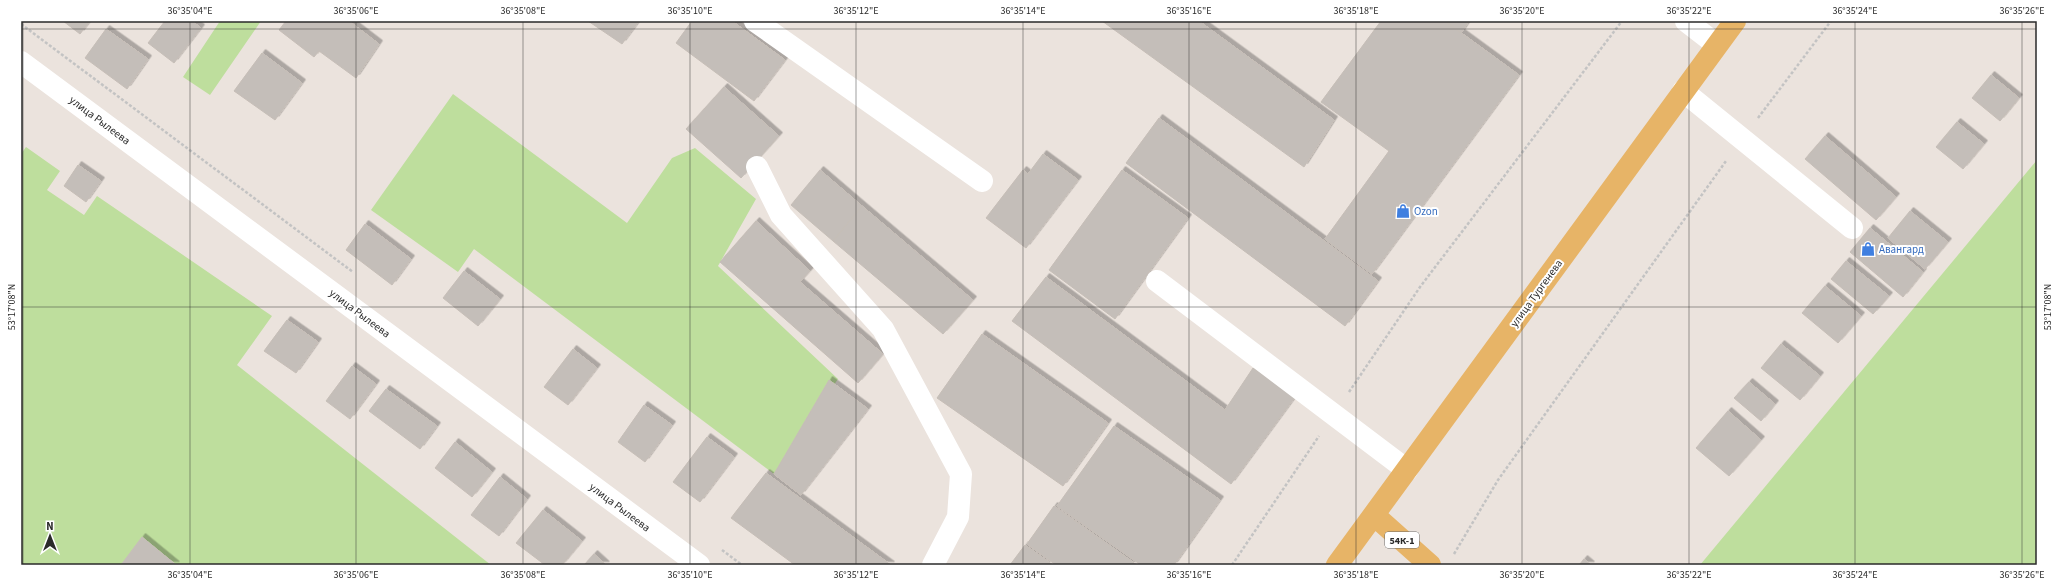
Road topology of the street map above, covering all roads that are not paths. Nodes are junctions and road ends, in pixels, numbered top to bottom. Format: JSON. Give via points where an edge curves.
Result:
{"nodes":[{"id":1,"x":755,"y":21,"type":"edge"},
{"id":2,"x":1686,"y":21,"type":"edge"},
{"id":3,"x":1735,"y":21,"type":"edge"},
{"id":4,"x":1717,"y":45,"type":"junction"},
{"id":5,"x":21,"y":62,"type":"edge"},
{"id":6,"x":1683,"y":91,"type":"junction"},
{"id":7,"x":757,"y":168,"type":"dead end"},
{"id":8,"x":982,"y":181,"type":"dead end"},
{"id":9,"x":1852,"y":228,"type":"dead end"},
{"id":10,"x":1157,"y":281,"type":"dead end"},
{"id":11,"x":1407,"y":470,"type":"junction"},
{"id":12,"x":1374,"y":515,"type":"junction"},
{"id":13,"x":699,"y":565,"type":"edge"},
{"id":14,"x":933,"y":565,"type":"edge"},
{"id":15,"x":1337,"y":565,"type":"edge"},
{"id":16,"x":1430,"y":565,"type":"edge"}],
"edges":[{"from":1,"to":8,"type":"street"},
{"from":2,"to":4,"type":"street"},
{"from":3,"to":4,"type":"main road","name":"улица Тургенева"},
{"from":4,"to":6,"type":"main road","name":"улица Тургенева"},
{"from":5,"to":13,"type":"street","name":"улица Рылеева"},
{"from":6,"to":9,"type":"street"},
{"from":6,"to":11,"type":"main road","name":"улица Тургенева"},
{"from":7,"to":14,"type":"street","via":[[781,216],[883,328],[961,474],[958,517]]},
{"from":10,"to":11,"type":"street"},
{"from":11,"to":12,"type":"main road","name":"улица Тургенева"},
{"from":12,"to":15,"type":"main road","name":"улица Тургенева"},
{"from":12,"to":16,"type":"main road","number":"54К-1"}]}
